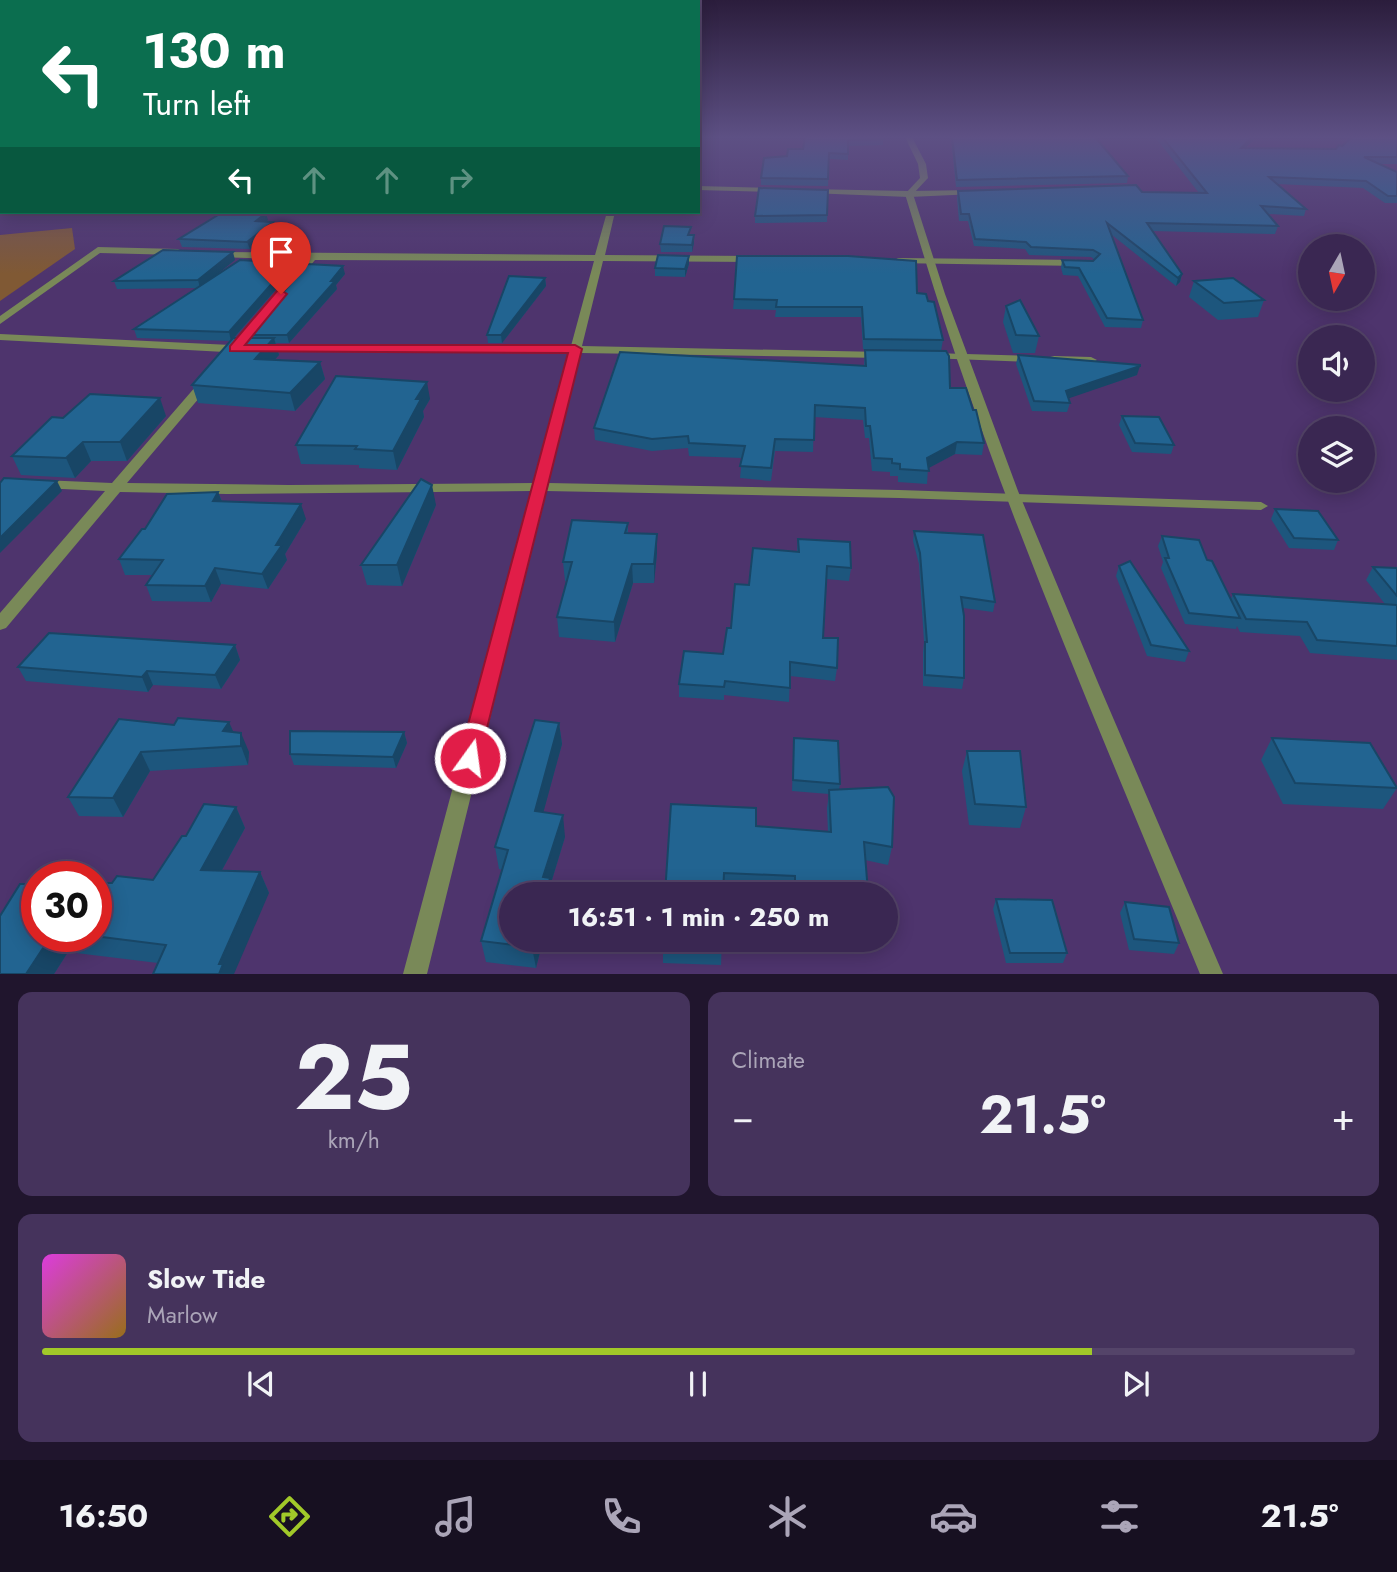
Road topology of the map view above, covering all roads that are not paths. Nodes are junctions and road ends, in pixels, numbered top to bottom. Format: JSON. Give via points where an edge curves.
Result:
{"nodes":[{"id":1,"x":921,"y":182,"type":"edge"},
{"id":2,"x":700,"y":188,"type":"edge"},
{"id":3,"x":790,"y":191,"type":"edge"},
{"id":4,"x":804,"y":191,"type":"edge"},
{"id":5,"x":988,"y":192,"type":"edge"},
{"id":6,"x":909,"y":194,"type":"junction"},
{"id":7,"x":610,"y":214,"type":"edge"},
{"id":8,"x":192,"y":253,"type":"edge"},
{"id":9,"x":205,"y":253,"type":"edge"},
{"id":10,"x":312,"y":257,"type":"junction"},
{"id":11,"x":599,"y":257,"type":"junction"},
{"id":12,"x":764,"y":259,"type":"edge"},
{"id":13,"x":887,"y":261,"type":"edge"},
{"id":14,"x":929,"y":261,"type":"junction"},
{"id":15,"x":1091,"y":263,"type":"edge"},
{"id":16,"x":0,"y":321,"type":"edge"},
{"id":17,"x":0,"y":337,"type":"edge"},
{"id":18,"x":575,"y":349,"type":"junction"},
{"id":19,"x":892,"y":355,"type":"edge"},
{"id":20,"x":920,"y":356,"type":"edge"},
{"id":21,"x":961,"y":356,"type":"junction"},
{"id":22,"x":226,"y":359,"type":"junction"},
{"id":23,"x":1091,"y":360,"type":"edge"},
{"id":24,"x":26,"y":483,"type":"edge"},
{"id":25,"x":116,"y":488,"type":"junction"},
{"id":26,"x":540,"y":488,"type":"junction"},
{"id":27,"x":1013,"y":496,"type":"junction"},
{"id":28,"x":1261,"y":506,"type":"dead end"},
{"id":29,"x":0,"y":624,"type":"edge"},
{"id":30,"x":415,"y":974,"type":"edge"},
{"id":31,"x":1212,"y":974,"type":"edge"}],
"edges":[{"from":1,"to":6,"type":"street"},
{"from":2,"to":3,"type":"street"},
{"from":4,"to":6,"type":"street"},
{"from":5,"to":6,"type":"street"},
{"from":6,"to":14,"type":"street"},
{"from":7,"to":11,"type":"street"},
{"from":8,"to":16,"type":"street","via":[[98,250]]},
{"from":9,"to":10,"type":"street"},
{"from":10,"to":11,"type":"street"},
{"from":10,"to":22,"type":"street"},
{"from":11,"to":12,"type":"street"},
{"from":11,"to":18,"type":"street"},
{"from":13,"to":14,"type":"street"},
{"from":14,"to":15,"type":"street"},
{"from":14,"to":21,"type":"street"},
{"from":17,"to":22,"type":"street"},
{"from":18,"to":19,"type":"street"},
{"from":18,"to":22,"type":"street"},
{"from":18,"to":26,"type":"street"},
{"from":20,"to":21,"type":"street"},
{"from":21,"to":23,"type":"street"},
{"from":21,"to":27,"type":"street"},
{"from":22,"to":25,"type":"street"},
{"from":24,"to":25,"type":"street"},
{"from":25,"to":26,"type":"street"},
{"from":25,"to":29,"type":"street"},
{"from":26,"to":27,"type":"street"},
{"from":26,"to":30,"type":"street"},
{"from":27,"to":28,"type":"street"},
{"from":27,"to":31,"type":"street"}]}
